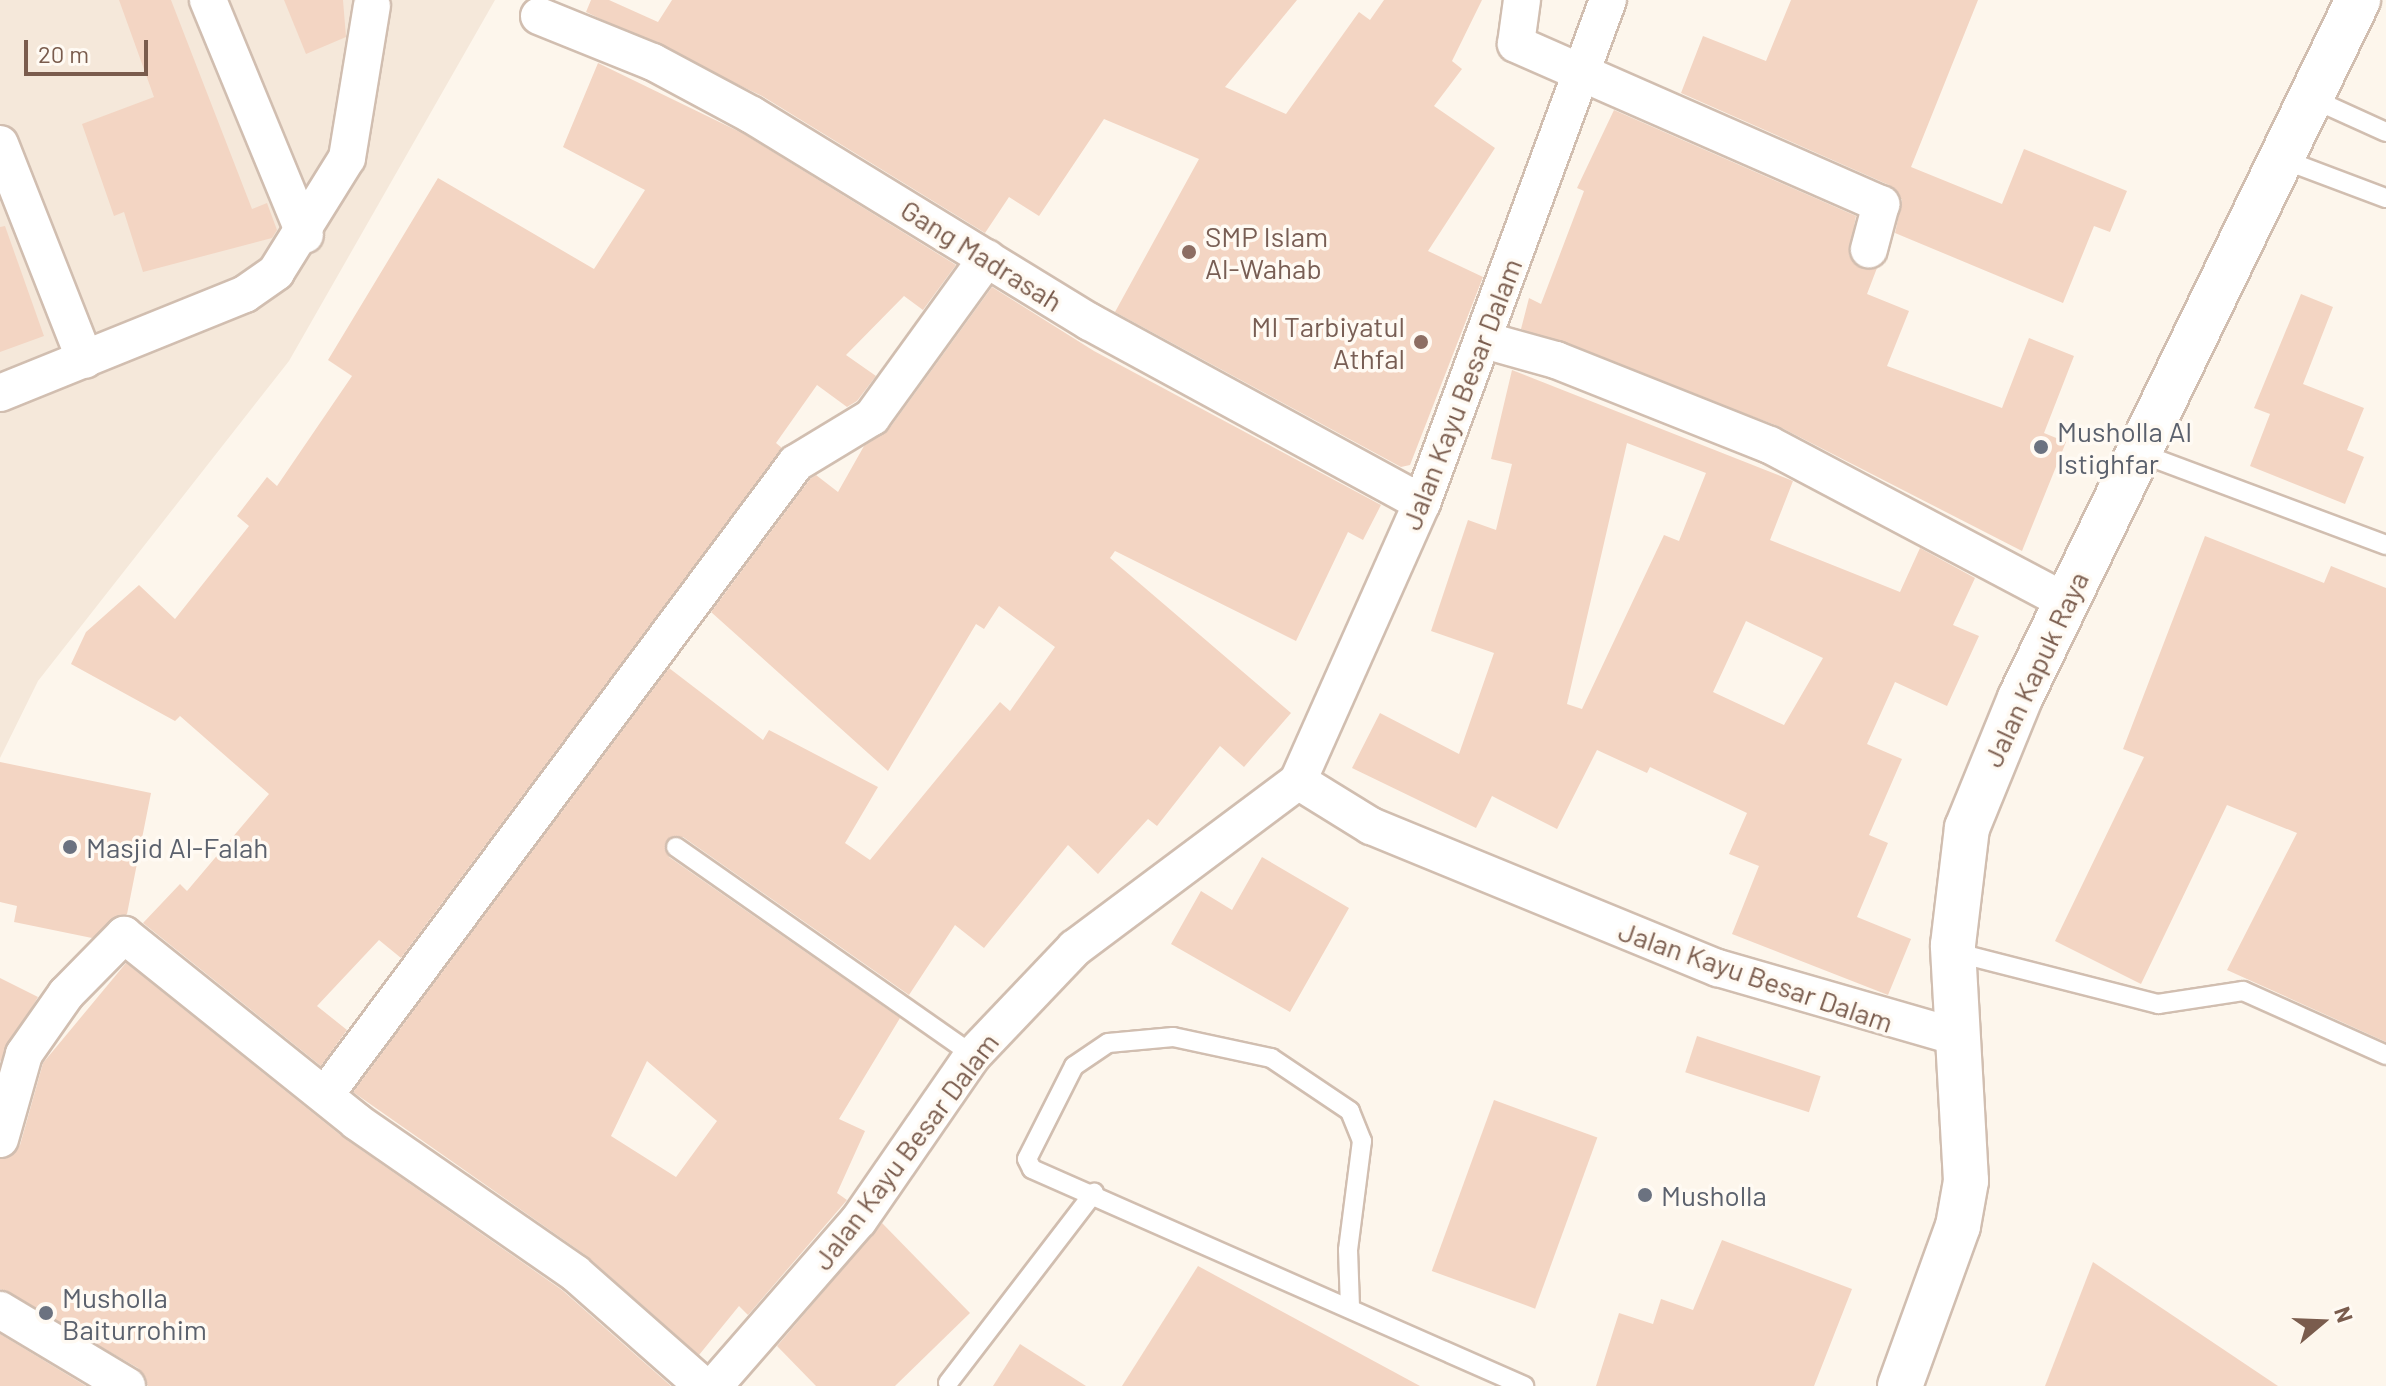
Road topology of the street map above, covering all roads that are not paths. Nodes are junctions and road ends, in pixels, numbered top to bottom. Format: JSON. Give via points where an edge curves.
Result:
{"nodes":[{"id":1,"x":208,"y":0,"type":"edge"},
{"id":2,"x":1522,"y":0,"type":"edge"},
{"id":3,"x":1608,"y":0,"type":"edge"},
{"id":4,"x":2358,"y":0,"type":"edge"},
{"id":5,"x":372,"y":6,"type":"dead end"},
{"id":6,"x":539,"y":16,"type":"dead end"},
{"id":7,"x":1576,"y":77,"type":"junction"},
{"id":8,"x":2311,"y":98,"type":"junction"},
{"id":9,"x":2386,"y":132,"type":"edge"},
{"id":10,"x":0,"y":144,"type":"edge"},
{"id":11,"x":2282,"y":159,"type":"junction"},
{"id":12,"x":2386,"y":198,"type":"edge"},
{"id":13,"x":305,"y":235,"type":"junction"},
{"id":14,"x":1869,"y":249,"type":"dead end"},
{"id":15,"x":987,"y":258,"type":"junction"},
{"id":16,"x":1484,"y":340,"type":"junction"},
{"id":17,"x":85,"y":360,"type":"junction"},
{"id":18,"x":0,"y":393,"type":"edge"},
{"id":19,"x":2140,"y":453,"type":"junction"},
{"id":20,"x":1422,"y":503,"type":"junction"},
{"id":21,"x":2386,"y":545,"type":"edge"},
{"id":22,"x":2066,"y":602,"type":"junction"},
{"id":23,"x":1298,"y":781,"type":"junction"},
{"id":24,"x":676,"y":847,"type":"dead end"},
{"id":25,"x":1954,"y":952,"type":"junction"},
{"id":26,"x":1957,"y":1037,"type":"junction"},
{"id":27,"x":973,"y":1055,"type":"junction"},
{"id":28,"x":2386,"y":1055,"type":"edge"},
{"id":29,"x":325,"y":1095,"type":"junction"},
{"id":30,"x":0,"y":1139,"type":"edge"},
{"id":31,"x":1094,"y":1193,"type":"junction"},
{"id":32,"x":1350,"y":1307,"type":"junction"},
{"id":33,"x":0,"y":1310,"type":"edge"},
{"id":34,"x":948,"y":1383,"type":"dead end"},
{"id":35,"x":127,"y":1386,"type":"edge"},
{"id":36,"x":703,"y":1386,"type":"edge"},
{"id":37,"x":714,"y":1386,"type":"edge"},
{"id":38,"x":1524,"y":1386,"type":"edge"},
{"id":39,"x":1900,"y":1386,"type":"edge"}],
"edges":[{"from":1,"to":13,"type":"street"},
{"from":2,"to":7,"type":"street","via":[[1516,44]]},
{"from":3,"to":7,"type":"street","name":"Jalan Kayu Besar Dalam"},
{"from":4,"to":8,"type":"main road","name":"Jalan Kapuk Raya"},
{"from":5,"to":13,"type":"street","via":[[347,158]]},
{"from":6,"to":15,"type":"street","name":"Gang Madrasah","via":[[653,62],[752,115]]},
{"from":7,"to":14,"type":"street","via":[[1878,202],[1882,211]]},
{"from":7,"to":16,"type":"street","name":"Jalan Kayu Besar Dalam"},
{"from":8,"to":9,"type":"lane"},
{"from":8,"to":11,"type":"main road","name":"Jalan Kapuk Raya"},
{"from":10,"to":17,"type":"street"},
{"from":11,"to":12,"type":"lane"},
{"from":11,"to":19,"type":"main road","name":"Jalan Kapuk Raya"},
{"from":13,"to":17,"type":"street","via":[[276,272],[245,294]]},
{"from":15,"to":20,"type":"street","name":"Gang Madrasah"},
{"from":15,"to":29,"type":"street","via":[[872,417],[796,463]]},
{"from":16,"to":20,"type":"street","name":"Jalan Kayu Besar Dalam"},
{"from":16,"to":22,"type":"street","via":[[1556,360],[1770,445]]},
{"from":17,"to":18,"type":"street"},
{"from":19,"to":21,"type":"lane"},
{"from":19,"to":22,"type":"main road","name":"Jalan Kapuk Raya"},
{"from":20,"to":23,"type":"street","name":"Jalan Kayu Besar Dalam"},
{"from":22,"to":25,"type":"main road","name":"Jalan Kapuk Raya","via":[[1967,828]]},
{"from":23,"to":26,"type":"street","name":"Jalan Kayu Besar Dalam","via":[[1371,826],[1718,968]]},
{"from":23,"to":27,"type":"street","name":"Jalan Kayu Besar Dalam","via":[[1075,948]]},
{"from":24,"to":27,"type":"lane"},
{"from":25,"to":26,"type":"main road","name":"Jalan Kapuk Raya"},
{"from":25,"to":28,"type":"lane","via":[[2158,1004],[2243,991]]},
{"from":26,"to":39,"type":"main road","name":"Jalan Kapuk Raya","via":[[1966,1181],[1958,1226]]},
{"from":27,"to":37,"type":"street","name":"Jalan Kayu Besar Dalam","via":[[859,1220]]},
{"from":29,"to":30,"type":"street","via":[[124,935],[66,994],[24,1054]]},
{"from":29,"to":36,"type":"street","via":[[474,1210],[575,1273]]},
{"from":31,"to":32,"type":"lane"},
{"from":31,"to":32,"type":"lane","via":[[1032,1169],[1027,1159],[1074,1066],[1108,1043],[1173,1037],[1271,1058],[1350,1111],[1362,1141],[1348,1250]]},
{"from":31,"to":34,"type":"lane"},
{"from":32,"to":38,"type":"lane"},
{"from":33,"to":35,"type":"street"}]}
